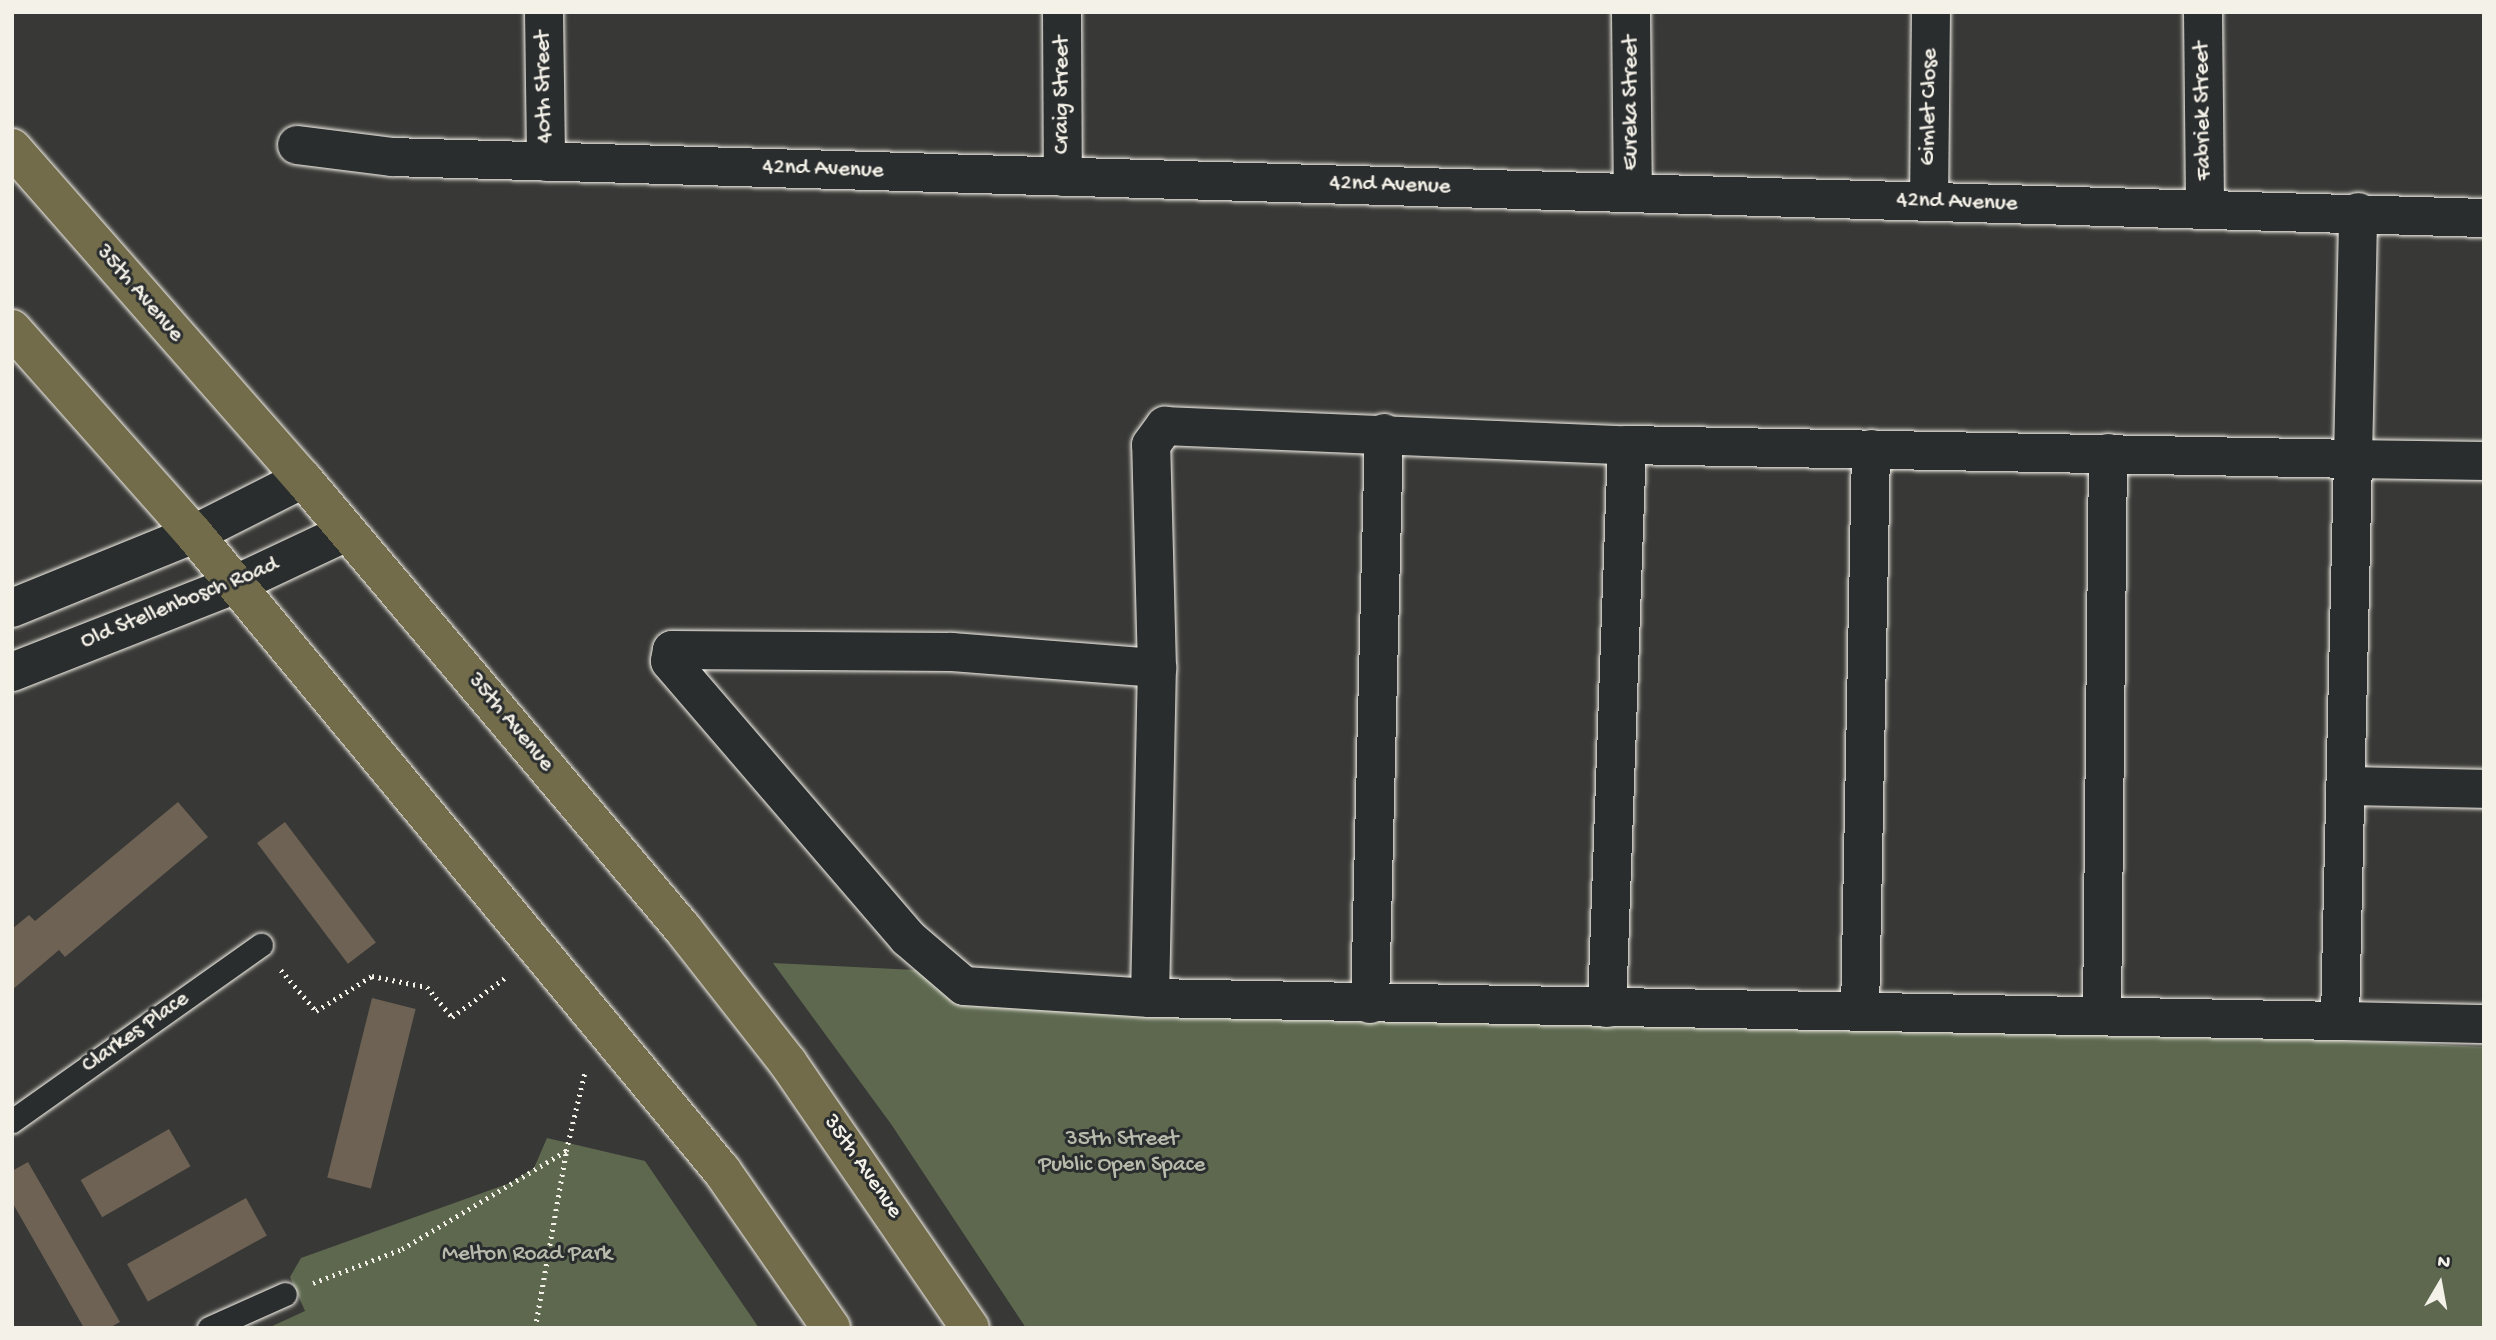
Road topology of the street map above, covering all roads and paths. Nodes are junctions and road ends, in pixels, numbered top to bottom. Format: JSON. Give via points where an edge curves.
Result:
{"nodes":[{"id":1,"x":544,"y":12,"type":"edge"},
{"id":2,"x":1062,"y":12,"type":"edge"},
{"id":3,"x":1631,"y":12,"type":"edge"},
{"id":4,"x":1931,"y":12,"type":"edge"},
{"id":5,"x":2203,"y":12,"type":"edge"},
{"id":6,"x":296,"y":145,"type":"dead end"},
{"id":7,"x":12,"y":148,"type":"edge"},
{"id":8,"x":546,"y":162,"type":"junction"},
{"id":9,"x":1063,"y":177,"type":"junction"},
{"id":10,"x":1633,"y":193,"type":"junction"},
{"id":11,"x":1929,"y":202,"type":"junction"},
{"id":12,"x":2205,"y":210,"type":"junction"},
{"id":13,"x":2358,"y":212,"type":"junction"},
{"id":14,"x":2484,"y":218,"type":"edge"},
{"id":15,"x":12,"y":329,"type":"edge"},
{"id":16,"x":1384,"y":433,"type":"junction"},
{"id":17,"x":1627,"y":444,"type":"junction"},
{"id":18,"x":1871,"y":449,"type":"junction"},
{"id":19,"x":2108,"y":453,"type":"junction"},
{"id":20,"x":2353,"y":459,"type":"junction"},
{"id":21,"x":2484,"y":461,"type":"edge"},
{"id":22,"x":303,"y":479,"type":"junction"},
{"id":23,"x":346,"y":532,"type":"junction"},
{"id":24,"x":194,"y":534,"type":"junction"},
{"id":25,"x":232,"y":586,"type":"junction"},
{"id":26,"x":12,"y":607,"type":"edge"},
{"id":27,"x":1157,"y":668,"type":"junction"},
{"id":28,"x":12,"y":673,"type":"edge"},
{"id":29,"x":2346,"y":786,"type":"junction"},
{"id":30,"x":2484,"y":789,"type":"edge"},
{"id":31,"x":261,"y":945,"type":"joint"},
{"id":32,"x":506,"y":977,"type":"dead end"},
{"id":33,"x":1150,"y":998,"type":"junction"},
{"id":34,"x":1370,"y":1004,"type":"junction"},
{"id":35,"x":1607,"y":1008,"type":"junction"},
{"id":36,"x":1860,"y":1012,"type":"junction"},
{"id":37,"x":2102,"y":1015,"type":"junction"},
{"id":38,"x":2340,"y":1021,"type":"junction"},
{"id":39,"x":2484,"y":1024,"type":"edge"},
{"id":40,"x":586,"y":1066,"type":"dead end"},
{"id":41,"x":12,"y":1121,"type":"edge"},
{"id":42,"x":566,"y":1151,"type":"junction"},
{"id":43,"x":285,"y":1294,"type":"joint"},
{"id":44,"x":209,"y":1328,"type":"edge"},
{"id":45,"x":535,"y":1328,"type":"edge"},
{"id":46,"x":831,"y":1328,"type":"edge"},
{"id":47,"x":970,"y":1328,"type":"edge"}],
"edges":[{"from":1,"to":8,"type":"street","name":"40th Street"},
{"from":2,"to":9,"type":"street","name":"Craig Street"},
{"from":3,"to":10,"type":"street","name":"Eureka Street"},
{"from":4,"to":11,"type":"street","name":"Gimlet Close"},
{"from":5,"to":12,"type":"street","name":"Fabriek Street"},
{"from":6,"to":8,"type":"street","name":"42nd Avenue","via":[[392,157]]},
{"from":7,"to":22,"type":"main road","name":"35th Avenue"},
{"from":8,"to":9,"type":"street","name":"42nd Avenue"},
{"from":9,"to":10,"type":"street","name":"42nd Avenue"},
{"from":10,"to":11,"type":"street","name":"42nd Avenue"},
{"from":11,"to":12,"type":"street","name":"42nd Avenue"},
{"from":12,"to":13,"type":"street","name":"42nd Avenue"},
{"from":13,"to":14,"type":"street","name":"42nd Avenue"},
{"from":13,"to":20,"type":"street"},
{"from":15,"to":24,"type":"main road"},
{"from":16,"to":17,"type":"street"},
{"from":16,"to":27,"type":"street","via":[[1166,426],[1152,445]]},
{"from":16,"to":34,"type":"street"},
{"from":17,"to":18,"type":"street"},
{"from":17,"to":35,"type":"street"},
{"from":18,"to":19,"type":"street"},
{"from":18,"to":36,"type":"street"},
{"from":19,"to":20,"type":"street"},
{"from":19,"to":37,"type":"street"},
{"from":20,"to":21,"type":"street"},
{"from":20,"to":29,"type":"street"},
{"from":22,"to":23,"type":"main road","name":"35th Avenue"},
{"from":22,"to":24,"type":"street"},
{"from":23,"to":25,"type":"street","name":"Old Stellenbosch Road"},
{"from":23,"to":47,"type":"main road","name":"35th Avenue","via":[[683,929],[788,1063]]},
{"from":24,"to":25,"type":"main road"},
{"from":24,"to":26,"type":"street"},
{"from":25,"to":28,"type":"street","name":"Old Stellenbosch Road"},
{"from":25,"to":46,"type":"main road","via":[[722,1171]]},
{"from":27,"to":33,"type":"street"},
{"from":27,"to":33,"type":"street","via":[[899,652],[672,650],[670,662],[908,939],[964,986]]},
{"from":29,"to":30,"type":"street"},
{"from":29,"to":38,"type":"street"},
{"from":31,"to":32,"type":"path","via":[[316,1011],[372,976],[426,987],[452,1017]]},
{"from":31,"to":41,"type":"lane","name":"Clarkes Place"},
{"from":33,"to":34,"type":"street"},
{"from":34,"to":35,"type":"street"},
{"from":35,"to":36,"type":"street"},
{"from":36,"to":37,"type":"street"},
{"from":37,"to":38,"type":"street"},
{"from":38,"to":39,"type":"street"},
{"from":40,"to":42,"type":"path"},
{"from":42,"to":43,"type":"path","via":[[402,1249]]},
{"from":42,"to":45,"type":"path"},
{"from":43,"to":44,"type":"lane"}]}
